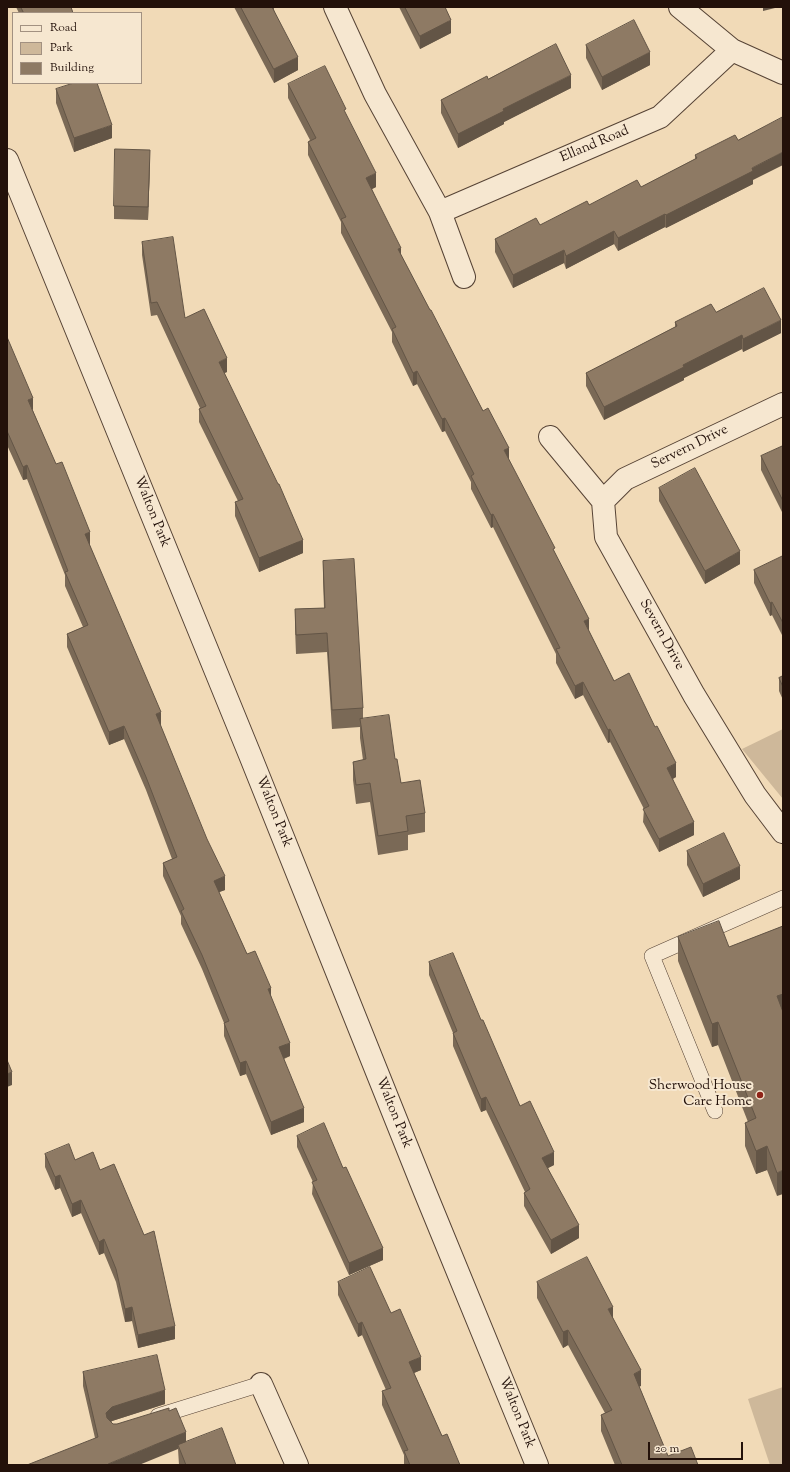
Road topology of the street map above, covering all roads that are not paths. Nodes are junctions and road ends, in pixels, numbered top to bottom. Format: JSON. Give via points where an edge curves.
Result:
{"nodes":[{"id":1,"x":335,"y":7,"type":"edge"},
{"id":2,"x":680,"y":7,"type":"edge"},
{"id":3,"x":732,"y":50,"type":"junction"},
{"id":4,"x":783,"y":72,"type":"edge"},
{"id":5,"x":7,"y":160,"type":"edge"},
{"id":6,"x":440,"y":212,"type":"junction"},
{"id":7,"x":464,"y":277,"type":"dead end"},
{"id":8,"x":783,"y":404,"type":"edge"},
{"id":9,"x":550,"y":437,"type":"dead end"},
{"id":10,"x":603,"y":502,"type":"junction"},
{"id":11,"x":783,"y":832,"type":"edge"},
{"id":12,"x":783,"y":898,"type":"edge"},
{"id":13,"x":715,"y":1111,"type":"dead end"},
{"id":14,"x":261,"y":1384,"type":"joint"},
{"id":15,"x":144,"y":1420,"type":"edge"},
{"id":16,"x":297,"y":1465,"type":"edge"},
{"id":17,"x":537,"y":1465,"type":"edge"}],
"edges":[{"from":1,"to":6,"type":"street","via":[[375,94]]},
{"from":2,"to":3,"type":"street"},
{"from":3,"to":4,"type":"street"},
{"from":3,"to":6,"type":"street","name":"Elland Road","via":[[660,117]]},
{"from":5,"to":17,"type":"street","name":"Walton Park"},
{"from":6,"to":7,"type":"street"},
{"from":8,"to":10,"type":"street","name":"Servern Drive","via":[[625,479]]},
{"from":9,"to":10,"type":"street"},
{"from":10,"to":11,"type":"street","name":"Severn Drive","via":[[606,537],[694,695],[755,795]]},
{"from":12,"to":13,"type":"lane","via":[[652,956]]},
{"from":14,"to":15,"type":"lane"},
{"from":14,"to":16,"type":"street"}]}
